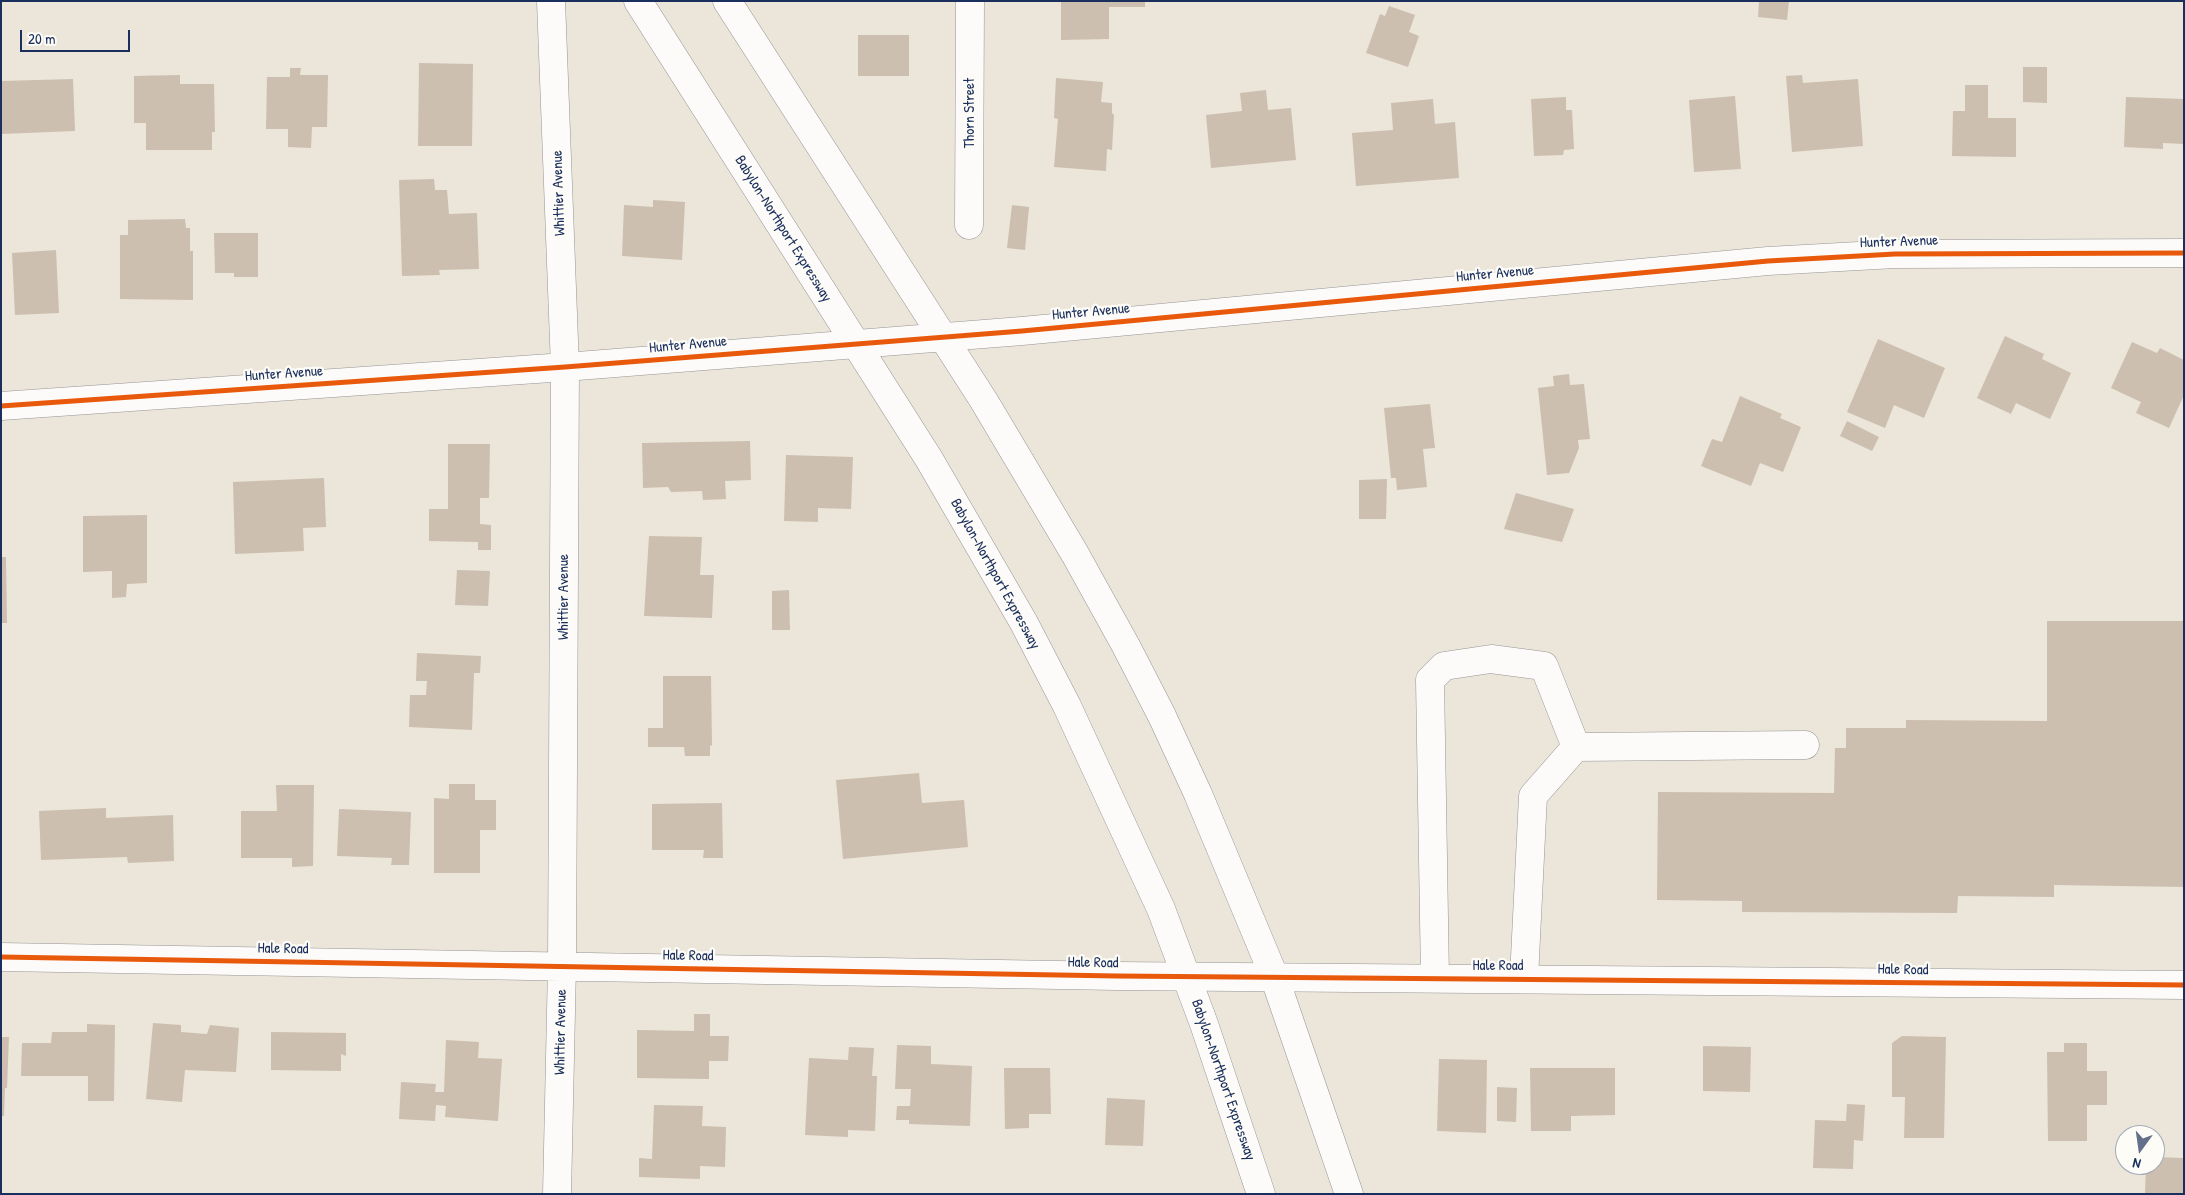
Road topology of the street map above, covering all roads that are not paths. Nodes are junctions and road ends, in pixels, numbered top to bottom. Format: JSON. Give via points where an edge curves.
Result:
{"nodes":[{"id":1,"x":551,"y":1,"type":"edge"},
{"id":2,"x":638,"y":1,"type":"edge"},
{"id":3,"x":727,"y":1,"type":"edge"},
{"id":4,"x":970,"y":1,"type":"edge"},
{"id":5,"x":969,"y":225,"type":"dead end"},
{"id":6,"x":2184,"y":253,"type":"edge"},
{"id":7,"x":942,"y":337,"type":"junction"},
{"id":8,"x":856,"y":344,"type":"junction"},
{"id":9,"x":565,"y":367,"type":"junction"},
{"id":10,"x":1,"y":406,"type":"edge"},
{"id":11,"x":1805,"y":744,"type":"dead end"},
{"id":12,"x":1576,"y":747,"type":"junction"},
{"id":13,"x":1,"y":957,"type":"edge"},
{"id":14,"x":562,"y":966,"type":"junction"},
{"id":15,"x":1187,"y":976,"type":"junction"},
{"id":16,"x":1274,"y":976,"type":"junction"},
{"id":17,"x":1435,"y":978,"type":"junction"},
{"id":18,"x":1524,"y":978,"type":"junction"},
{"id":19,"x":2184,"y":985,"type":"edge"},
{"id":20,"x":558,"y":1194,"type":"edge"},
{"id":21,"x":1261,"y":1194,"type":"edge"},
{"id":22,"x":1349,"y":1194,"type":"edge"}],
"edges":[{"from":1,"to":9,"type":"street","name":"Whittier Avenue"},
{"from":2,"to":8,"type":"street","name":"Babylon-Northport Expressway"},
{"from":3,"to":7,"type":"street"},
{"from":4,"to":5,"type":"street","name":"Thorn Street"},
{"from":6,"to":7,"type":"street","name":"Hunter Avenue","via":[[1914,254],[1777,260]]},
{"from":7,"to":8,"type":"street","name":"Hunter Avenue"},
{"from":7,"to":16,"type":"street","via":[[984,401],[1126,646],[1198,794]]},
{"from":8,"to":9,"type":"street","name":"Hunter Avenue"},
{"from":8,"to":15,"type":"street","name":"Babylon-Northport Expressway","via":[[930,459],[1024,623],[1144,870]]},
{"from":9,"to":10,"type":"street","name":"Hunter Avenue"},
{"from":9,"to":14,"type":"street","name":"Whittier Avenue"},
{"from":11,"to":12,"type":"street"},
{"from":12,"to":17,"type":"street","via":[[1544,666],[1491,660],[1444,666],[1430,680]]},
{"from":12,"to":18,"type":"street","via":[[1533,796]]},
{"from":13,"to":14,"type":"street","name":"Hale Road"},
{"from":14,"to":15,"type":"street","name":"Hale Road"},
{"from":14,"to":20,"type":"street","name":"Whittier Avenue"},
{"from":15,"to":16,"type":"street","name":"Hale Road"},
{"from":15,"to":21,"type":"street","name":"Babylon-Northport Expressway"},
{"from":16,"to":17,"type":"street","name":"Hale Road"},
{"from":16,"to":22,"type":"street"},
{"from":17,"to":18,"type":"street","name":"Hale Road"},
{"from":18,"to":19,"type":"street","name":"Hale Road"}]}
